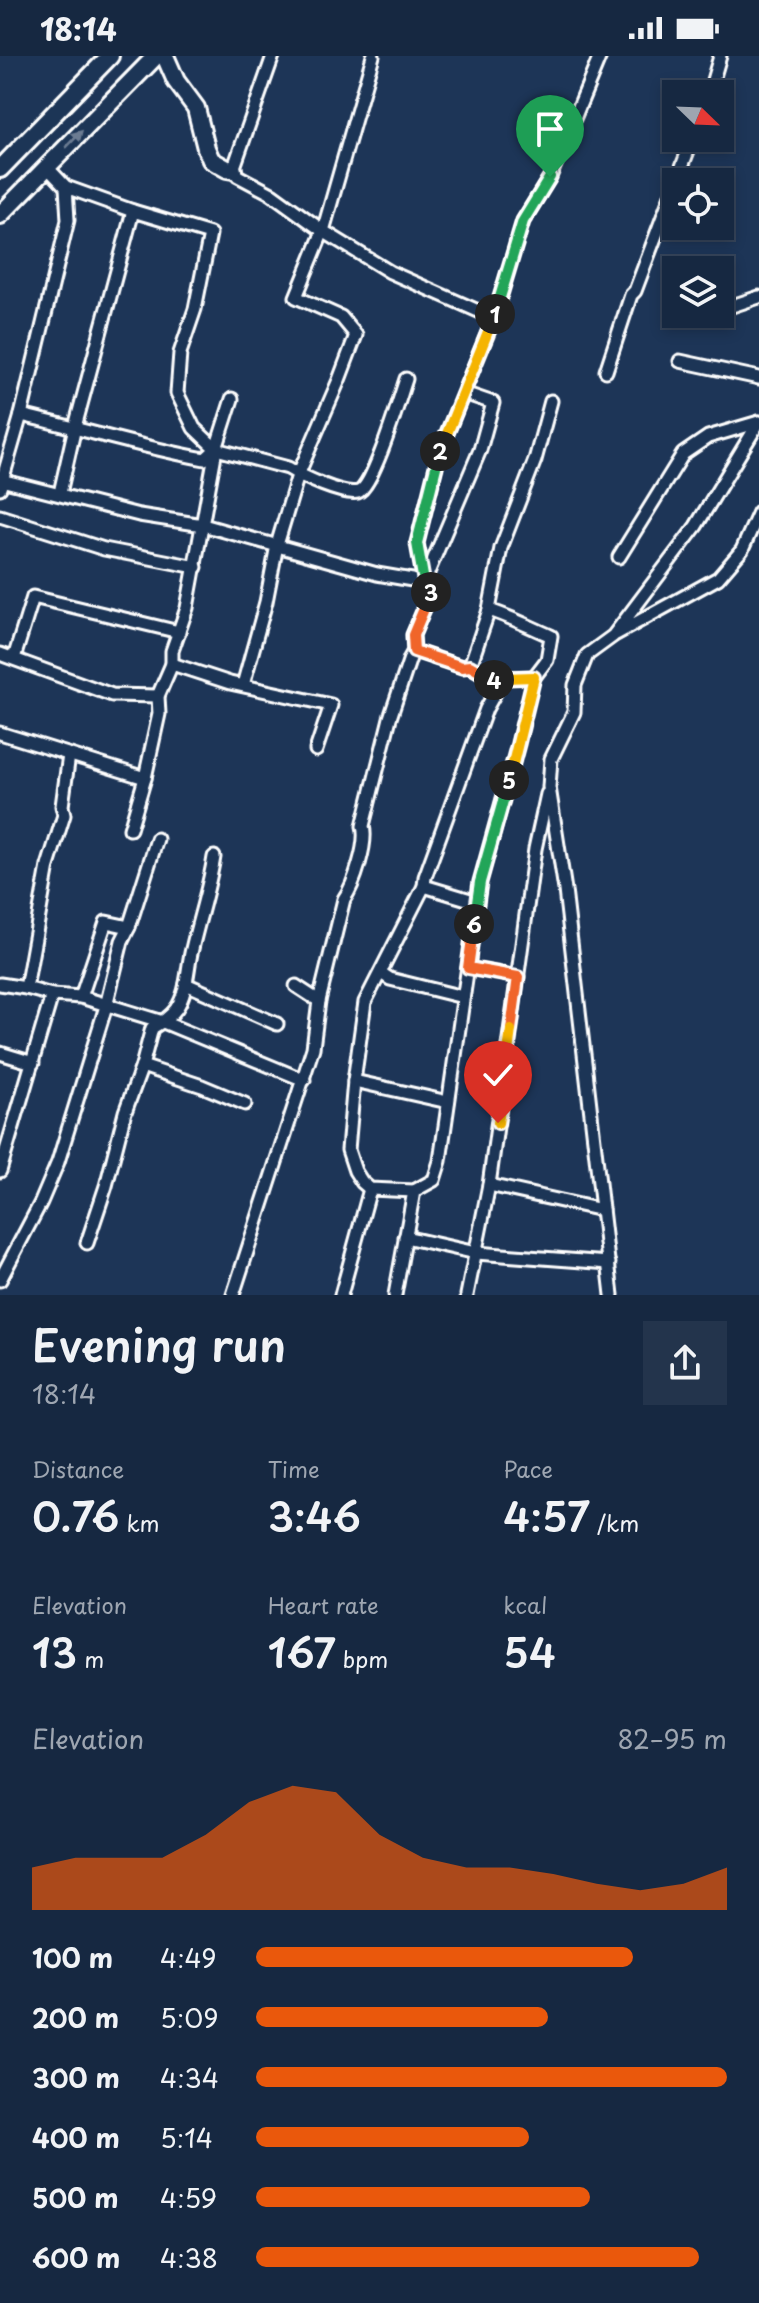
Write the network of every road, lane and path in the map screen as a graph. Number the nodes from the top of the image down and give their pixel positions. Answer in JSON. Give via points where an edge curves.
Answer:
{"nodes":[{"id":1,"x":110,"y":56,"type":"edge"},
{"id":2,"x":156,"y":56,"type":"edge"},
{"id":3,"x":165,"y":56,"type":"edge"},
{"id":4,"x":273,"y":56,"type":"edge"},
{"id":5,"x":373,"y":56,"type":"edge"},
{"id":6,"x":600,"y":56,"type":"edge"},
{"id":7,"x":720,"y":56,"type":"edge"},
{"id":8,"x":713,"y":80,"type":"edge"},
{"id":9,"x":47,"y":167,"type":"junction"},
{"id":10,"x":0,"y":169,"type":"edge"},
{"id":11,"x":233,"y":170,"type":"junction"},
{"id":12,"x":66,"y":187,"type":"junction"},
{"id":13,"x":3,"y":207,"type":"edge"},
{"id":14,"x":133,"y":211,"type":"junction"},
{"id":15,"x":662,"y":219,"type":"edge"},
{"id":16,"x":323,"y":231,"type":"junction"},
{"id":17,"x":759,"y":297,"type":"edge"},
{"id":18,"x":734,"y":305,"type":"edge"},
{"id":19,"x":494,"y":318,"type":"junction"},
{"id":20,"x":680,"y":361,"type":"dead end"},
{"id":21,"x":606,"y":371,"type":"dead end"},
{"id":22,"x":759,"y":378,"type":"edge"},
{"id":23,"x":406,"y":379,"type":"dead end"},
{"id":24,"x":464,"y":393,"type":"junction"},
{"id":25,"x":232,"y":399,"type":"dead end"},
{"id":26,"x":551,"y":401,"type":"dead end"},
{"id":27,"x":21,"y":415,"type":"junction"},
{"id":28,"x":75,"y":427,"type":"junction"},
{"id":29,"x":216,"y":449,"type":"junction"},
{"id":30,"x":298,"y":475,"type":"junction"},
{"id":31,"x":1,"y":484,"type":"edge"},
{"id":32,"x":60,"y":493,"type":"junction"},
{"id":33,"x":759,"y":512,"type":"edge"},
{"id":34,"x":0,"y":516,"type":"edge"},
{"id":35,"x":203,"y":525,"type":"junction"},
{"id":36,"x":277,"y":545,"type":"junction"},
{"id":37,"x":619,"y":557,"type":"dead end"},
{"id":38,"x":196,"y":567,"type":"junction"},
{"id":39,"x":424,"y":582,"type":"junction"},
{"id":40,"x":489,"y":610,"type":"junction"},
{"id":41,"x":179,"y":632,"type":"junction"},
{"id":42,"x":613,"y":636,"type":"junction"},
{"id":43,"x":414,"y":651,"type":"junction"},
{"id":44,"x":0,"y":654,"type":"edge"},
{"id":45,"x":14,"y":658,"type":"junction"},
{"id":46,"x":172,"y":664,"type":"junction"},
{"id":47,"x":470,"y":666,"type":"junction"},
{"id":48,"x":534,"y":677,"type":"junction"},
{"id":49,"x":497,"y":682,"type":"junction"},
{"id":50,"x":243,"y":685,"type":"junction"},
{"id":51,"x":158,"y":696,"type":"junction"},
{"id":52,"x":0,"y":733,"type":"edge"},
{"id":53,"x":316,"y":750,"type":"dead end"},
{"id":54,"x":69,"y":755,"type":"junction"},
{"id":55,"x":145,"y":778,"type":"junction"},
{"id":56,"x":549,"y":787,"type":"junction"},
{"id":57,"x":130,"y":829,"type":"dead end"},
{"id":58,"x":157,"y":839,"type":"dead end"},
{"id":59,"x":214,"y":857,"type":"dead end"},
{"id":60,"x":424,"y":886,"type":"junction"},
{"id":61,"x":477,"y":902,"type":"junction"},
{"id":62,"x":129,"y":927,"type":"junction"},
{"id":63,"x":468,"y":968,"type":"junction"},
{"id":64,"x":381,"y":973,"type":"junction"},
{"id":65,"x":518,"y":977,"type":"junction"},
{"id":66,"x":0,"y":984,"type":"edge"},
{"id":67,"x":186,"y":984,"type":"junction"},
{"id":68,"x":296,"y":986,"type":"dead end"},
{"id":69,"x":26,"y":988,"type":"junction"},
{"id":70,"x":52,"y":995,"type":"junction"},
{"id":71,"x":81,"y":997,"type":"junction"},
{"id":72,"x":463,"y":997,"type":"junction"},
{"id":73,"x":319,"y":1001,"type":"junction"},
{"id":74,"x":106,"y":1006,"type":"junction"},
{"id":75,"x":163,"y":1022,"type":"junction"},
{"id":76,"x":277,"y":1024,"type":"dead end"},
{"id":77,"x":0,"y":1053,"type":"edge"},
{"id":78,"x":33,"y":1063,"type":"junction"},
{"id":79,"x":142,"y":1066,"type":"junction"},
{"id":80,"x":304,"y":1080,"type":"junction"},
{"id":81,"x":354,"y":1081,"type":"junction"},
{"id":82,"x":448,"y":1102,"type":"junction"},
{"id":83,"x":245,"y":1104,"type":"dead end"},
{"id":84,"x":0,"y":1171,"type":"edge"},
{"id":85,"x":489,"y":1185,"type":"junction"},
{"id":86,"x":370,"y":1189,"type":"junction"},
{"id":87,"x":414,"y":1191,"type":"junction"},
{"id":88,"x":602,"y":1210,"type":"junction"},
{"id":89,"x":405,"y":1237,"type":"junction"},
{"id":90,"x":87,"y":1243,"type":"dead end"},
{"id":91,"x":476,"y":1253,"type":"junction"},
{"id":92,"x":609,"y":1263,"type":"junction"},
{"id":93,"x":0,"y":1280,"type":"edge"},
{"id":94,"x":233,"y":1295,"type":"edge"},
{"id":95,"x":341,"y":1295,"type":"edge"},
{"id":96,"x":395,"y":1295,"type":"edge"},
{"id":97,"x":467,"y":1295,"type":"edge"},
{"id":98,"x":612,"y":1295,"type":"edge"}],
"edges":[{"from":1,"to":10,"type":"street"},
{"from":9,"to":2,"type":"street","one_way":true},
{"from":3,"to":11,"type":"street","via":[[196,108],[211,160]]},
{"from":4,"to":11,"type":"street"},
{"from":5,"to":16,"type":"street"},
{"from":6,"to":19,"type":"street","via":[[550,177],[523,221]]},
{"from":7,"to":8,"type":"street"},
{"from":9,"to":12,"type":"street"},
{"from":9,"to":13,"type":"street"},
{"from":11,"to":16,"type":"street"},
{"from":12,"to":14,"type":"street"},
{"from":12,"to":27,"type":"street","via":[[68,220]]},
{"from":14,"to":28,"type":"street"},
{"from":14,"to":29,"type":"street","via":[[210,234],[180,353],[177,393],[194,428]]},
{"from":15,"to":21,"type":"street"},
{"from":16,"to":19,"type":"street","via":[[390,272]]},
{"from":16,"to":30,"type":"street","via":[[296,297],[341,317],[356,335]]},
{"from":17,"to":18,"type":"street"},
{"from":19,"to":24,"type":"street"},
{"from":20,"to":22,"type":"street"},
{"from":23,"to":30,"type":"street","via":[[363,490],[344,491]]},
{"from":24,"to":39,"type":"street","via":[[440,450],[417,543]]},
{"from":24,"to":39,"type":"street","via":[[493,403],[480,450]]},
{"from":25,"to":29,"type":"street"},
{"from":26,"to":40,"type":"street","via":[[501,548]]},
{"from":27,"to":28,"type":"street"},
{"from":27,"to":31,"type":"street"},
{"from":28,"to":29,"type":"street","via":[[205,459]]},
{"from":28,"to":32,"type":"street"},
{"from":29,"to":30,"type":"street"},
{"from":29,"to":35,"type":"street"},
{"from":30,"to":36,"type":"street"},
{"from":31,"to":32,"type":"street"},
{"from":32,"to":35,"type":"street","via":[[139,515]]},
{"from":33,"to":42,"type":"street","via":[[742,550],[718,578]]},
{"from":34,"to":38,"type":"street","via":[[104,549]]},
{"from":35,"to":36,"type":"street"},
{"from":35,"to":38,"type":"street"},
{"from":36,"to":39,"type":"street"},
{"from":36,"to":50,"type":"street"},
{"from":37,"to":42,"type":"street","via":[[683,454],[708,437],[759,422],[696,526]]},
{"from":38,"to":41,"type":"street"},
{"from":39,"to":43,"type":"street","via":[[432,590],[413,635]]},
{"from":40,"to":47,"type":"street"},
{"from":40,"to":48,"type":"street","via":[[551,636],[547,660]]},
{"from":41,"to":45,"type":"street","via":[[33,597]]},
{"from":41,"to":46,"type":"street"},
{"from":42,"to":56,"type":"street","via":[[587,655],[575,685],[574,712],[551,759]]},
{"from":43,"to":47,"type":"street"},
{"from":43,"to":73,"type":"street","via":[[390,718],[363,826],[366,836]]},
{"from":44,"to":45,"type":"street"},
{"from":45,"to":51,"type":"street","via":[[112,695]]},
{"from":46,"to":50,"type":"street"},
{"from":46,"to":51,"type":"street"},
{"from":47,"to":49,"type":"street"},
{"from":48,"to":49,"type":"street"},
{"from":48,"to":61,"type":"street"},
{"from":49,"to":60,"type":"street"},
{"from":50,"to":53,"type":"street","via":[[331,705]]},
{"from":51,"to":55,"type":"street"},
{"from":52,"to":54,"type":"street"},
{"from":54,"to":55,"type":"street"},
{"from":54,"to":69,"type":"street","via":[[64,815],[48,866]]},
{"from":55,"to":57,"type":"street"},
{"from":56,"to":65,"type":"street"},
{"from":56,"to":88,"type":"street"},
{"from":58,"to":62,"type":"street"},
{"from":59,"to":67,"type":"street"},
{"from":60,"to":61,"type":"street"},
{"from":60,"to":64,"type":"street"},
{"from":61,"to":63,"type":"street"},
{"from":62,"to":71,"type":"street","via":[[106,922]]},
{"from":62,"to":74,"type":"street"},
{"from":63,"to":65,"type":"street"},
{"from":63,"to":72,"type":"street"},
{"from":64,"to":72,"type":"street"},
{"from":64,"to":81,"type":"street","via":[[365,1002]]},
{"from":65,"to":85,"type":"street"},
{"from":66,"to":69,"type":"street"},
{"from":67,"to":75,"type":"street","via":[[177,1008]]},
{"from":67,"to":76,"type":"street"},
{"from":68,"to":73,"type":"street"},
{"from":69,"to":70,"type":"street"},
{"from":70,"to":71,"type":"street"},
{"from":70,"to":78,"type":"street"},
{"from":71,"to":74,"type":"street"},
{"from":72,"to":82,"type":"street"},
{"from":73,"to":80,"type":"street"},
{"from":74,"to":75,"type":"street"},
{"from":74,"to":93,"type":"street","via":[[58,1162]]},
{"from":75,"to":79,"type":"street","via":[[152,1028]]},
{"from":75,"to":80,"type":"street"},
{"from":77,"to":78,"type":"street"},
{"from":78,"to":84,"type":"street"},
{"from":79,"to":83,"type":"street"},
{"from":79,"to":90,"type":"street"},
{"from":80,"to":94,"type":"street"},
{"from":81,"to":82,"type":"street"},
{"from":81,"to":86,"type":"street","via":[[348,1150],[355,1171]]},
{"from":82,"to":87,"type":"street","via":[[434,1180]]},
{"from":85,"to":88,"type":"street"},
{"from":85,"to":91,"type":"street"},
{"from":86,"to":87,"type":"street"},
{"from":86,"to":95,"type":"street"},
{"from":87,"to":89,"type":"street"},
{"from":88,"to":92,"type":"street"},
{"from":89,"to":91,"type":"street"},
{"from":89,"to":96,"type":"street"},
{"from":91,"to":92,"type":"street"},
{"from":91,"to":97,"type":"street"},
{"from":92,"to":98,"type":"street"}]}
